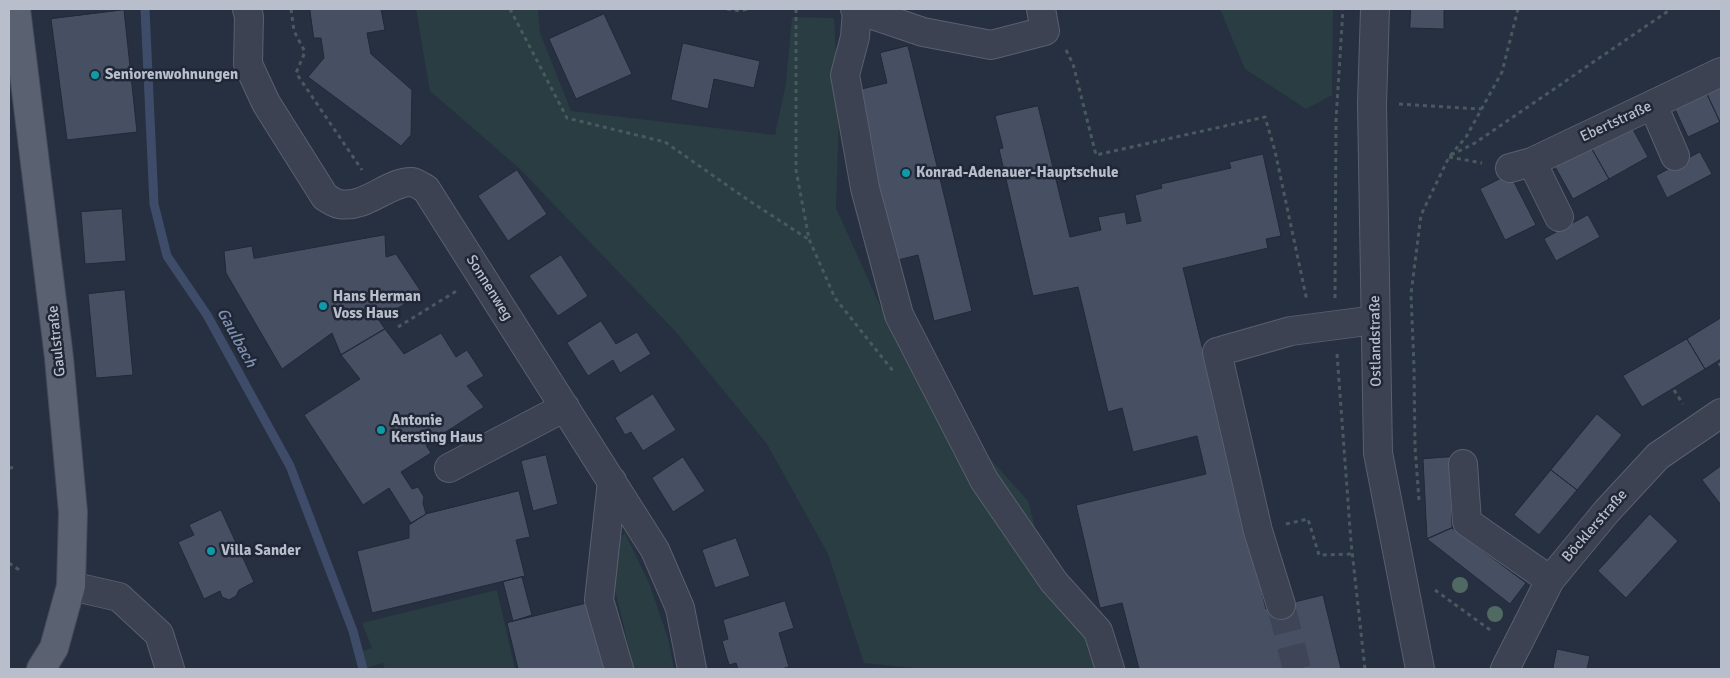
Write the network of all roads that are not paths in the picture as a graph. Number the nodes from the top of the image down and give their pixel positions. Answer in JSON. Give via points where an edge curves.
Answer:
{"nodes":[{"id":1,"x":16,"y":9,"type":"edge"},
{"id":2,"x":247,"y":9,"type":"edge"},
{"id":3,"x":856,"y":9,"type":"edge"},
{"id":4,"x":1375,"y":9,"type":"edge"},
{"id":5,"x":1043,"y":20,"type":"edge"},
{"id":6,"x":1721,"y":72,"type":"edge"},
{"id":7,"x":1653,"y":105,"type":"junction"},
{"id":8,"x":1675,"y":156,"type":"dead end"},
{"id":9,"x":1559,"y":217,"type":"dead end"},
{"id":10,"x":1375,"y":320,"type":"junction"},
{"id":11,"x":565,"y":407,"type":"junction"},
{"id":12,"x":1721,"y":414,"type":"edge"},
{"id":13,"x":1463,"y":464,"type":"dead end"},
{"id":14,"x":450,"y":468,"type":"dead end"},
{"id":15,"x":612,"y":482,"type":"junction"},
{"id":16,"x":1550,"y":580,"type":"junction"},
{"id":17,"x":72,"y":586,"type":"junction"},
{"id":18,"x":1281,"y":605,"type":"tunnel mouth"},
{"id":19,"x":1510,"y":659,"type":"edge"},
{"id":20,"x":41,"y":669,"type":"edge"},
{"id":21,"x":170,"y":669,"type":"edge"},
{"id":22,"x":619,"y":669,"type":"edge"},
{"id":23,"x":692,"y":669,"type":"edge"},
{"id":24,"x":1110,"y":669,"type":"edge"},
{"id":25,"x":1420,"y":669,"type":"edge"}],
"edges":[{"from":1,"to":17,"type":"main road","name":"Gaulstraße","via":[[59,358],[73,512]]},
{"from":2,"to":11,"type":"street","name":"Sonnenweg","via":[[248,64],[266,103],[325,197],[338,204],[356,203],[397,185],[413,182],[426,189]]},
{"from":3,"to":5,"type":"street","via":[[935,35],[991,45]]},
{"from":3,"to":24,"type":"street","via":[[855,37],[845,75],[865,188],[898,315],[984,480],[1054,582],[1098,631]]},
{"from":4,"to":10,"type":"street","name":"Ostlandstraße","via":[[1372,104]]},
{"from":6,"to":7,"type":"street","name":"Ebertstraße"},
{"from":7,"to":8,"type":"street"},
{"from":7,"to":9,"type":"street","name":"Ebertstraße","via":[[1521,165]]},
{"from":10,"to":18,"type":"street","via":[[1291,331],[1217,352],[1258,531]]},
{"from":10,"to":25,"type":"street","name":"Ostlandstraße","via":[[1378,452]]},
{"from":11,"to":14,"type":"street"},
{"from":11,"to":15,"type":"street","name":"Sonnenweg"},
{"from":12,"to":16,"type":"street","name":"Böcklerstraße","via":[[1658,456],[1607,510]]},
{"from":13,"to":16,"type":"street","via":[[1467,522]]},
{"from":15,"to":22,"type":"street","via":[[599,600]]},
{"from":15,"to":23,"type":"street","name":"Sonnenweg","via":[[655,550],[680,608]]},
{"from":16,"to":19,"type":"street","name":"Böcklerstraße"},
{"from":17,"to":20,"type":"main road","name":"Gaulstraße","via":[[54,648]]},
{"from":17,"to":21,"type":"street","via":[[119,597],[159,634]]}]}
